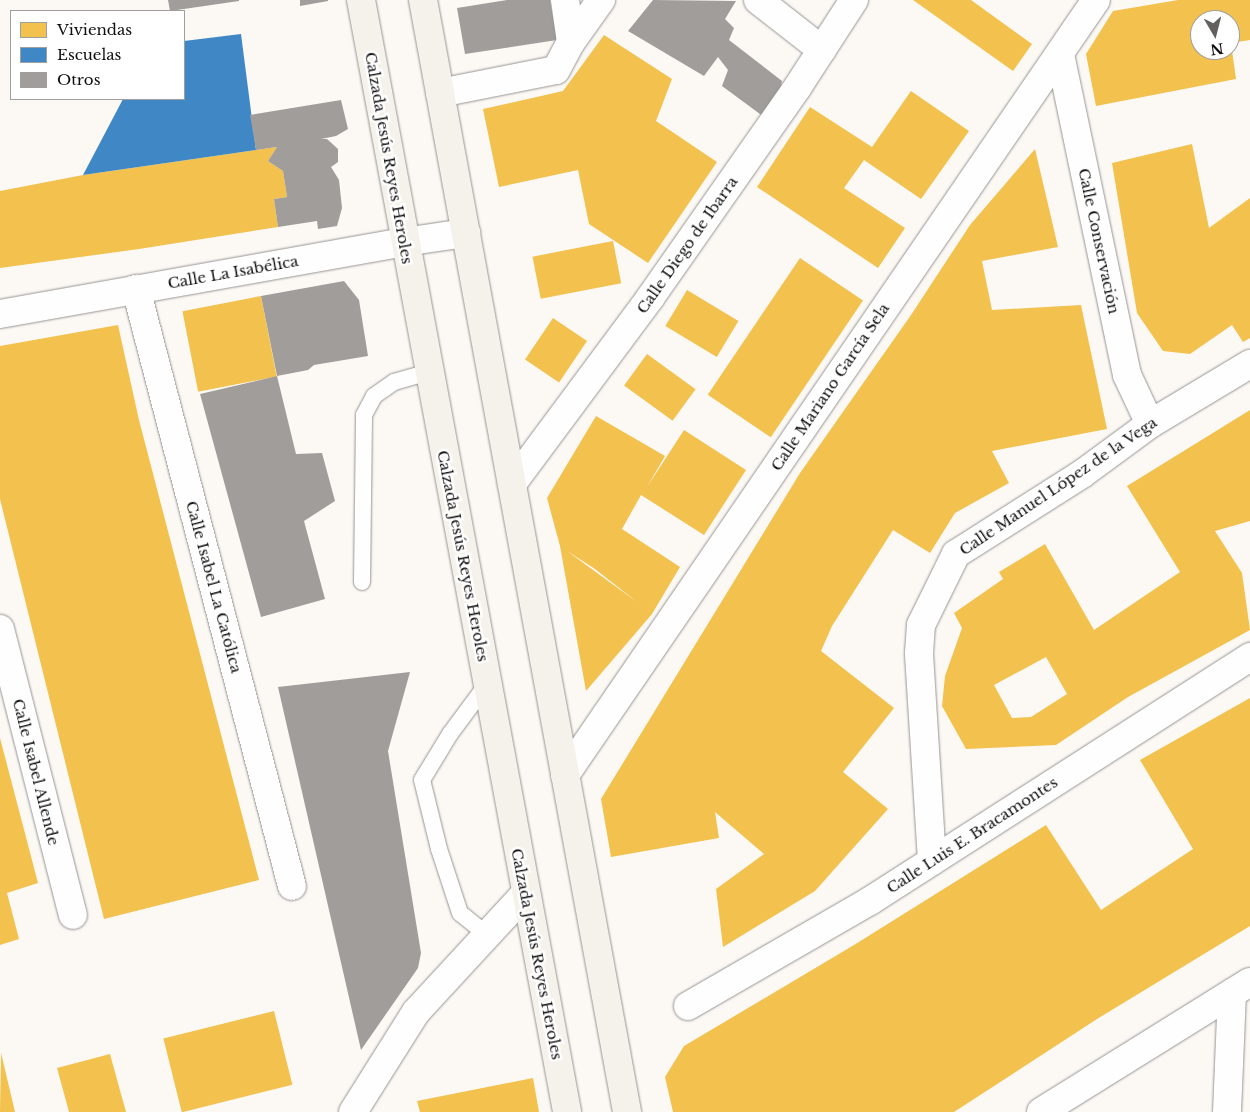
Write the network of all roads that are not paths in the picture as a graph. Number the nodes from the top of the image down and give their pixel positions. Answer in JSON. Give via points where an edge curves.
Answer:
{"nodes":[{"id":1,"x":361,"y":0,"type":"edge"},
{"id":2,"x":423,"y":0,"type":"edge"},
{"id":3,"x":566,"y":0,"type":"edge"},
{"id":4,"x":601,"y":0,"type":"edge"},
{"id":5,"x":758,"y":0,"type":"edge"},
{"id":6,"x":854,"y":0,"type":"edge"},
{"id":7,"x":1096,"y":0,"type":"edge"},
{"id":8,"x":571,"y":42,"type":"junction"},
{"id":9,"x":822,"y":50,"type":"junction"},
{"id":10,"x":1060,"y":54,"type":"junction"},
{"id":11,"x":440,"y":93,"type":"junction"},
{"id":12,"x":466,"y":233,"type":"junction"},
{"id":13,"x":404,"y":242,"type":"junction"},
{"id":14,"x":136,"y":289,"type":"junction"},
{"id":15,"x":0,"y":314,"type":"edge"},
{"id":16,"x":1250,"y":364,"type":"edge"},
{"id":17,"x":429,"y":372,"type":"junction"},
{"id":18,"x":1150,"y":424,"type":"junction"},
{"id":19,"x":512,"y":484,"type":"junction"},
{"id":20,"x":362,"y":582,"type":"dead end"},
{"id":21,"x":0,"y":629,"type":"edge"},
{"id":22,"x":1250,"y":657,"type":"edge"},
{"id":23,"x":487,"y":684,"type":"junction"},
{"id":24,"x":565,"y":775,"type":"junction"},
{"id":25,"x":932,"y":861,"type":"junction"},
{"id":26,"x":292,"y":886,"type":"dead end"},
{"id":27,"x":526,"y":893,"type":"junction"},
{"id":28,"x":73,"y":916,"type":"dead end"},
{"id":29,"x":486,"y":934,"type":"junction"},
{"id":30,"x":1241,"y":988,"type":"edge"},
{"id":31,"x":688,"y":1006,"type":"dead end"},
{"id":32,"x":353,"y":1112,"type":"edge"},
{"id":33,"x":566,"y":1112,"type":"edge"},
{"id":34,"x":628,"y":1112,"type":"edge"},
{"id":35,"x":1041,"y":1112,"type":"edge"},
{"id":36,"x":1227,"y":1112,"type":"edge"}],
"edges":[{"from":1,"to":13,"type":"street","name":"Calzada Jesús Reyes Heroles"},
{"from":2,"to":11,"type":"street"},
{"from":3,"to":8,"type":"street"},
{"from":4,"to":8,"type":"street"},
{"from":5,"to":9,"type":"street"},
{"from":6,"to":9,"type":"street","name":"Calle Diego de Ibarra"},
{"from":7,"to":10,"type":"street","name":"Calle Mariano García Sela"},
{"from":8,"to":11,"type":"street","via":[[556,70]]},
{"from":9,"to":19,"type":"street","name":"Calle Diego de Ibarra","via":[[650,298]]},
{"from":10,"to":18,"type":"street","name":"Calle Conservación","via":[[1127,375]]},
{"from":10,"to":24,"type":"street","name":"Calle Mariano García Sela"},
{"from":11,"to":12,"type":"street"},
{"from":12,"to":13,"type":"street","name":"Calle La Isabélica"},
{"from":12,"to":19,"type":"street"},
{"from":13,"to":14,"type":"street","name":"Calle La Isabélica"},
{"from":13,"to":17,"type":"street","name":"Calzada Jesús Reyes Heroles"},
{"from":14,"to":15,"type":"street","name":"Calle La Isabélica"},
{"from":14,"to":26,"type":"street","name":"Calle Isabel La Católica"},
{"from":16,"to":18,"type":"street","name":"Calle Manuel López de la Vega"},
{"from":17,"to":20,"type":"lane","via":[[394,382],[374,396],[364,415]]},
{"from":17,"to":23,"type":"street","name":"Calzada Jesús Reyes Heroles"},
{"from":18,"to":25,"type":"street","name":"Calle Manuel López de la Vega","via":[[1082,474],[956,554],[921,625],[919,653]]},
{"from":19,"to":24,"type":"street"},
{"from":21,"to":28,"type":"street","name":"Calle Isabel Allende"},
{"from":22,"to":25,"type":"street","name":"Calle Luis E. Bracamontes"},
{"from":23,"to":27,"type":"street","name":"Calzada Jesús Reyes Heroles"},
{"from":23,"to":29,"type":"lane","via":[[450,734],[422,780],[439,849],[460,913]]},
{"from":24,"to":34,"type":"street"},
{"from":25,"to":31,"type":"street","name":"Calle Luis E. Bracamontes","via":[[870,901]]},
{"from":27,"to":29,"type":"street"},
{"from":27,"to":33,"type":"street","name":"Calzada Jesús Reyes Heroles"},
{"from":29,"to":32,"type":"street","via":[[416,1012]]},
{"from":30,"to":35,"type":"street"},
{"from":30,"to":36,"type":"street"}]}
